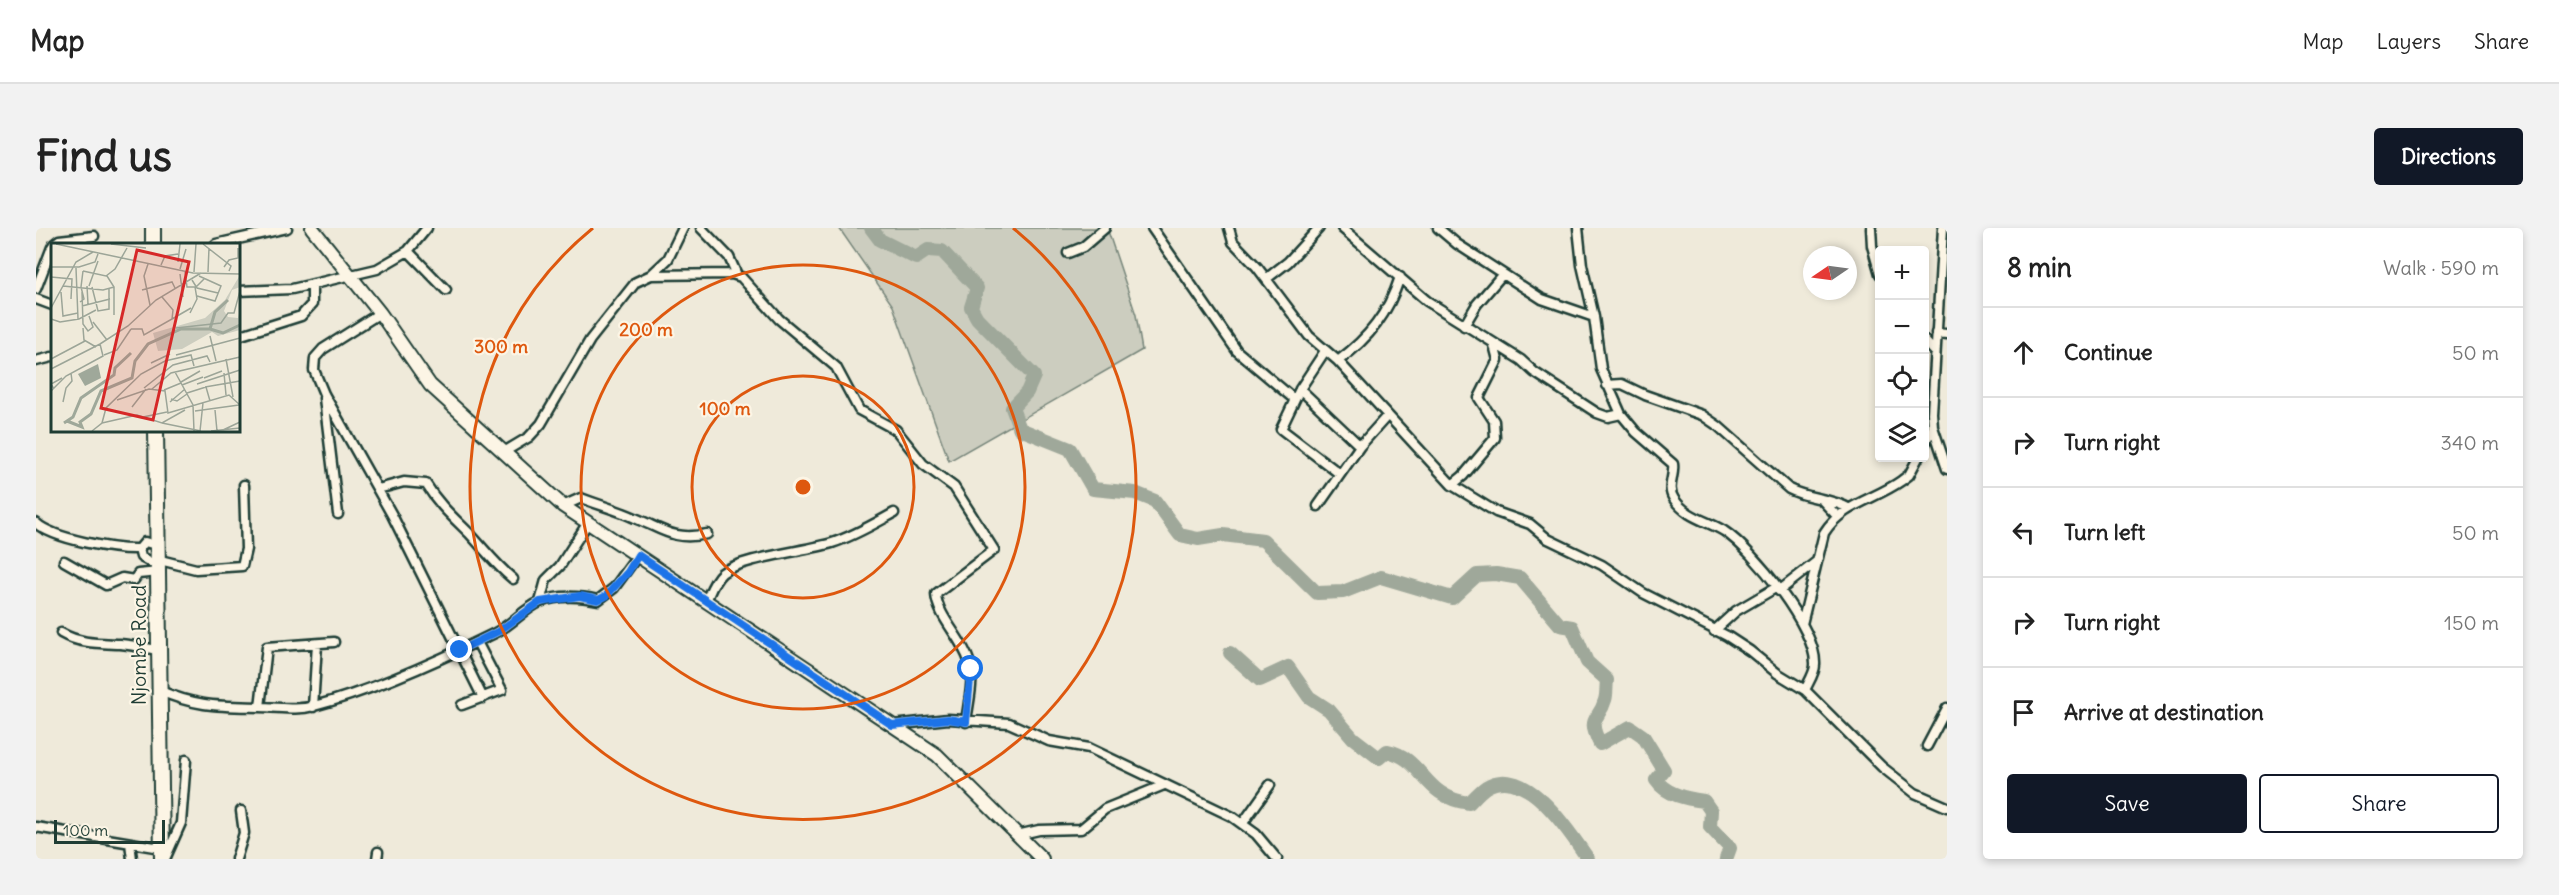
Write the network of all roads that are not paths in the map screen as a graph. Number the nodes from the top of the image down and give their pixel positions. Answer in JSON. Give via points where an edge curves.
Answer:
{"nodes":[{"id":1,"x":287,"y":228,"type":"edge"},
{"id":2,"x":312,"y":228,"type":"edge"},
{"id":3,"x":427,"y":228,"type":"edge"},
{"id":4,"x":683,"y":228,"type":"edge"},
{"id":5,"x":701,"y":228,"type":"edge"},
{"id":6,"x":1105,"y":228,"type":"edge"},
{"id":7,"x":1152,"y":228,"type":"edge"},
{"id":8,"x":1229,"y":228,"type":"edge"},
{"id":9,"x":1319,"y":228,"type":"edge"},
{"id":10,"x":1342,"y":228,"type":"edge"},
{"id":11,"x":1438,"y":228,"type":"edge"},
{"id":12,"x":1578,"y":228,"type":"edge"},
{"id":13,"x":1865,"y":228,"type":"edge"},
{"id":14,"x":1871,"y":232,"type":"edge"},
{"id":15,"x":1944,"y":233,"type":"edge"},
{"id":16,"x":94,"y":236,"type":"dead end"},
{"id":17,"x":56,"y":243,"type":"edge"},
{"id":18,"x":220,"y":243,"type":"edge"},
{"id":19,"x":51,"y":251,"type":"edge"},
{"id":20,"x":408,"y":251,"type":"junction"},
{"id":21,"x":1875,"y":251,"type":"edge"},
{"id":22,"x":1068,"y":253,"type":"dead end"},
{"id":23,"x":1945,"y":257,"type":"edge"},
{"id":24,"x":350,"y":275,"type":"junction"},
{"id":25,"x":651,"y":275,"type":"junction"},
{"id":26,"x":737,"y":275,"type":"junction"},
{"id":27,"x":1502,"y":275,"type":"junction"},
{"id":28,"x":1400,"y":277,"type":"junction"},
{"id":29,"x":1266,"y":279,"type":"junction"},
{"id":30,"x":312,"y":285,"type":"junction"},
{"id":31,"x":36,"y":289,"type":"edge"},
{"id":32,"x":446,"y":290,"type":"dead end"},
{"id":33,"x":1943,"y":290,"type":"edge"},
{"id":34,"x":240,"y":291,"type":"edge"},
{"id":35,"x":36,"y":299,"type":"edge"},
{"id":36,"x":51,"y":305,"type":"edge"},
{"id":37,"x":380,"y":313,"type":"junction"},
{"id":38,"x":1594,"y":317,"type":"junction"},
{"id":39,"x":1464,"y":326,"type":"junction"},
{"id":40,"x":1936,"y":333,"type":"junction"},
{"id":41,"x":1947,"y":334,"type":"edge"},
{"id":42,"x":240,"y":335,"type":"edge"},
{"id":43,"x":1494,"y":345,"type":"junction"},
{"id":44,"x":1929,"y":346,"type":"edge"},
{"id":45,"x":1325,"y":351,"type":"junction"},
{"id":46,"x":1934,"y":351,"type":"junction"},
{"id":47,"x":51,"y":357,"type":"edge"},
{"id":48,"x":1338,"y":361,"type":"junction"},
{"id":49,"x":36,"y":362,"type":"edge"},
{"id":50,"x":1607,"y":385,"type":"junction"},
{"id":51,"x":1300,"y":389,"type":"junction"},
{"id":52,"x":324,"y":394,"type":"junction"},
{"id":53,"x":1294,"y":399,"type":"junction"},
{"id":54,"x":1621,"y":414,"type":"junction"},
{"id":55,"x":1387,"y":416,"type":"junction"},
{"id":56,"x":1933,"y":427,"type":"junction"},
{"id":57,"x":156,"y":432,"type":"edge"},
{"id":58,"x":1929,"y":435,"type":"edge"},
{"id":59,"x":1360,"y":446,"type":"junction"},
{"id":60,"x":504,"y":453,"type":"junction"},
{"id":61,"x":1916,"y":462,"type":"edge"},
{"id":62,"x":1946,"y":464,"type":"edge"},
{"id":63,"x":1340,"y":474,"type":"junction"},
{"id":64,"x":244,"y":485,"type":"dead end"},
{"id":65,"x":1452,"y":485,"type":"junction"},
{"id":66,"x":378,"y":489,"type":"junction"},
{"id":67,"x":1821,"y":499,"type":"junction"},
{"id":68,"x":563,"y":506,"type":"junction"},
{"id":69,"x":1318,"y":506,"type":"dead end"},
{"id":70,"x":1848,"y":508,"type":"junction"},
{"id":71,"x":894,"y":513,"type":"dead end"},
{"id":72,"x":338,"y":514,"type":"dead end"},
{"id":73,"x":1837,"y":516,"type":"junction"},
{"id":74,"x":36,"y":523,"type":"edge"},
{"id":75,"x":587,"y":524,"type":"junction"},
{"id":76,"x":707,"y":534,"type":"dead end"},
{"id":77,"x":139,"y":549,"type":"junction"},
{"id":78,"x":638,"y":555,"type":"junction"},
{"id":79,"x":159,"y":560,"type":"junction"},
{"id":80,"x":64,"y":561,"type":"dead end"},
{"id":81,"x":1816,"y":562,"type":"junction"},
{"id":82,"x":513,"y":579,"type":"dead end"},
{"id":83,"x":1778,"y":589,"type":"junction"},
{"id":84,"x":706,"y":601,"type":"junction"},
{"id":85,"x":540,"y":602,"type":"junction"},
{"id":86,"x":1803,"y":624,"type":"junction"},
{"id":87,"x":1714,"y":631,"type":"junction"},
{"id":88,"x":61,"y":633,"type":"dead end"},
{"id":89,"x":334,"y":642,"type":"dead end"},
{"id":90,"x":477,"y":642,"type":"junction"},
{"id":91,"x":317,"y":644,"type":"junction"},
{"id":92,"x":158,"y":650,"type":"junction"},
{"id":93,"x":460,"y":650,"type":"junction"},
{"id":94,"x":158,"y":690,"type":"junction"},
{"id":95,"x":1805,"y":690,"type":"junction"},
{"id":96,"x":483,"y":698,"type":"junction"},
{"id":97,"x":462,"y":705,"type":"dead end"},
{"id":98,"x":260,"y":707,"type":"junction"},
{"id":99,"x":313,"y":707,"type":"junction"},
{"id":100,"x":1947,"y":708,"type":"edge"},
{"id":101,"x":966,"y":722,"type":"junction"},
{"id":102,"x":892,"y":725,"type":"junction"},
{"id":103,"x":1927,"y":746,"type":"dead end"},
{"id":104,"x":186,"y":760,"type":"dead end"},
{"id":105,"x":1270,"y":784,"type":"dead end"},
{"id":106,"x":1164,"y":785,"type":"junction"},
{"id":107,"x":1947,"y":807,"type":"edge"},
{"id":108,"x":241,"y":811,"type":"dead end"},
{"id":109,"x":1242,"y":823,"type":"junction"},
{"id":110,"x":36,"y":826,"type":"edge"},
{"id":111,"x":1017,"y":835,"type":"junction"},
{"id":112,"x":130,"y":843,"type":"junction"},
{"id":113,"x":162,"y":856,"type":"edge"},
{"id":114,"x":132,"y":859,"type":"edge"},
{"id":115,"x":236,"y":859,"type":"edge"},
{"id":116,"x":1042,"y":859,"type":"edge"},
{"id":117,"x":1277,"y":859,"type":"edge"}],
"edges":[{"from":1,"to":18,"type":"street"},
{"from":2,"to":24,"type":"main road"},
{"from":3,"to":20,"type":"street"},
{"from":4,"to":25,"type":"street","via":[[668,259]]},
{"from":5,"to":26,"type":"street","via":[[729,257]]},
{"from":6,"to":22,"type":"street","via":[[1083,247]]},
{"from":7,"to":53,"type":"street","via":[[1237,351]]},
{"from":8,"to":29,"type":"street","via":[[1233,242]]},
{"from":9,"to":29,"type":"street","via":[[1288,262]]},
{"from":10,"to":28,"type":"street"},
{"from":11,"to":27,"type":"street"},
{"from":12,"to":38,"type":"street"},
{"from":13,"to":14,"type":"street"},
{"from":14,"to":21,"type":"street"},
{"from":15,"to":23,"type":"street"},
{"from":16,"to":17,"type":"street"},
{"from":19,"to":31,"type":"street"},
{"from":20,"to":24,"type":"street","via":[[377,269]]},
{"from":20,"to":32,"type":"street"},
{"from":23,"to":33,"type":"street"},
{"from":24,"to":30,"type":"street"},
{"from":24,"to":37,"type":"main road"},
{"from":25,"to":26,"type":"street"},
{"from":25,"to":60,"type":"street","via":[[636,282],[604,320],[542,424]]},
{"from":26,"to":101,"type":"street","via":[[778,319],[836,367],[860,410],[896,430],[923,465],[954,487],[994,550],[936,594],[939,609],[955,631],[971,669]]},
{"from":27,"to":38,"type":"street","via":[[1542,299]]},
{"from":27,"to":39,"type":"street"},
{"from":28,"to":39,"type":"street"},
{"from":28,"to":48,"type":"street","via":[[1389,307],[1376,327]]},
{"from":29,"to":45,"type":"street"},
{"from":30,"to":34,"type":"street"},
{"from":30,"to":42,"type":"street","via":[[312,304],[301,316]]},
{"from":33,"to":40,"type":"street"},
{"from":35,"to":36,"type":"street"},
{"from":37,"to":52,"type":"street","via":[[319,354],[314,370]]},
{"from":37,"to":60,"type":"main road","via":[[430,385]]},
{"from":38,"to":50,"type":"street","via":[[1597,351]]},
{"from":39,"to":43,"type":"street"},
{"from":40,"to":41,"type":"street"},
{"from":40,"to":46,"type":"street"},
{"from":43,"to":54,"type":"street","via":[[1597,413],[1608,417]]},
{"from":43,"to":65,"type":"street","via":[[1498,360],[1479,398],[1494,421],[1495,438]]},
{"from":44,"to":46,"type":"street"},
{"from":45,"to":48,"type":"street"},
{"from":45,"to":51,"type":"street"},
{"from":46,"to":56,"type":"street"},
{"from":47,"to":49,"type":"street"},
{"from":48,"to":55,"type":"street"},
{"from":50,"to":54,"type":"street"},
{"from":50,"to":67,"type":"street","via":[[1622,384],[1702,415],[1790,489]]},
{"from":51,"to":53,"type":"street"},
{"from":51,"to":59,"type":"street"},
{"from":52,"to":66,"type":"street"},
{"from":52,"to":72,"type":"street"},
{"from":53,"to":63,"type":"street","via":[[1282,432]]},
{"from":54,"to":83,"type":"street","via":[[1674,464],[1670,491],[1684,511],[1723,530],[1764,569]]},
{"from":55,"to":59,"type":"street"},
{"from":55,"to":65,"type":"street"},
{"from":56,"to":58,"type":"street"},
{"from":56,"to":62,"type":"street"},
{"from":57,"to":79,"type":"highway","name":"Njombe Road"},
{"from":59,"to":63,"type":"street"},
{"from":60,"to":68,"type":"main road"},
{"from":61,"to":70,"type":"street","via":[[1901,481]]},
{"from":63,"to":69,"type":"street"},
{"from":64,"to":79,"type":"street","via":[[246,549],[242,566],[196,569]]},
{"from":65,"to":87,"type":"street","via":[[1496,512],[1530,524],[1548,539],[1602,565],[1643,593]]},
{"from":66,"to":82,"type":"street","via":[[404,482],[426,484],[437,503]]},
{"from":66,"to":93,"type":"street"},
{"from":67,"to":70,"type":"street"},
{"from":67,"to":73,"type":"street"},
{"from":68,"to":75,"type":"main road"},
{"from":68,"to":76,"type":"street","via":[[581,498],[662,532],[690,537]]},
{"from":70,"to":73,"type":"street"},
{"from":71,"to":84,"type":"street","via":[[847,538],[730,568],[716,580]]},
{"from":73,"to":81,"type":"street","via":[[1824,533]]},
{"from":74,"to":77,"type":"street","via":[[66,537]]},
{"from":75,"to":78,"type":"main road"},
{"from":75,"to":85,"type":"street","via":[[560,566],[546,580]]},
{"from":77,"to":79,"type":"street","via":[[148,563]]},
{"from":77,"to":79,"type":"street","via":[[145,542]]},
{"from":78,"to":84,"type":"main road"},
{"from":78,"to":85,"type":"street","via":[[614,588],[598,600],[580,596]]},
{"from":79,"to":80,"type":"street","via":[[134,580],[122,578],[106,585]]},
{"from":79,"to":92,"type":"highway","name":"Njombe Road"},
{"from":81,"to":83,"type":"street"},
{"from":81,"to":86,"type":"street"},
{"from":83,"to":86,"type":"street"},
{"from":83,"to":87,"type":"street","via":[[1736,611]]},
{"from":84,"to":102,"type":"main road"},
{"from":85,"to":90,"type":"street"},
{"from":86,"to":95,"type":"street","via":[[1815,666]]},
{"from":87,"to":95,"type":"street"},
{"from":88,"to":92,"type":"street","via":[[96,644]]},
{"from":89,"to":91,"type":"street"},
{"from":90,"to":93,"type":"street"},
{"from":90,"to":96,"type":"street","via":[[502,690]]},
{"from":91,"to":98,"type":"street","via":[[267,647]]},
{"from":91,"to":99,"type":"street"},
{"from":92,"to":94,"type":"highway","name":"Njombe Road"},
{"from":93,"to":96,"type":"street"},
{"from":93,"to":99,"type":"street"},
{"from":94,"to":98,"type":"street","via":[[195,704]]},
{"from":94,"to":113,"type":"highway","name":"Njombe Road"},
{"from":95,"to":107,"type":"street","via":[[1882,768],[1916,793]]},
{"from":96,"to":97,"type":"street"},
{"from":98,"to":99,"type":"street"},
{"from":100,"to":103,"type":"street"},
{"from":101,"to":102,"type":"street","via":[[948,719]]},
{"from":101,"to":106,"type":"street","via":[[1009,723],[1049,741],[1089,748]]},
{"from":102,"to":111,"type":"main road","via":[[937,756]]},
{"from":104,"to":113,"type":"street","via":[[181,823]]},
{"from":105,"to":109,"type":"street"},
{"from":106,"to":109,"type":"street"},
{"from":106,"to":111,"type":"street","via":[[1105,810],[1081,830],[1039,830]]},
{"from":108,"to":115,"type":"street","via":[[244,833]]},
{"from":109,"to":117,"type":"street"},
{"from":110,"to":112,"type":"street"},
{"from":111,"to":116,"type":"main road"},
{"from":112,"to":113,"type":"street"},
{"from":112,"to":114,"type":"street"}]}
